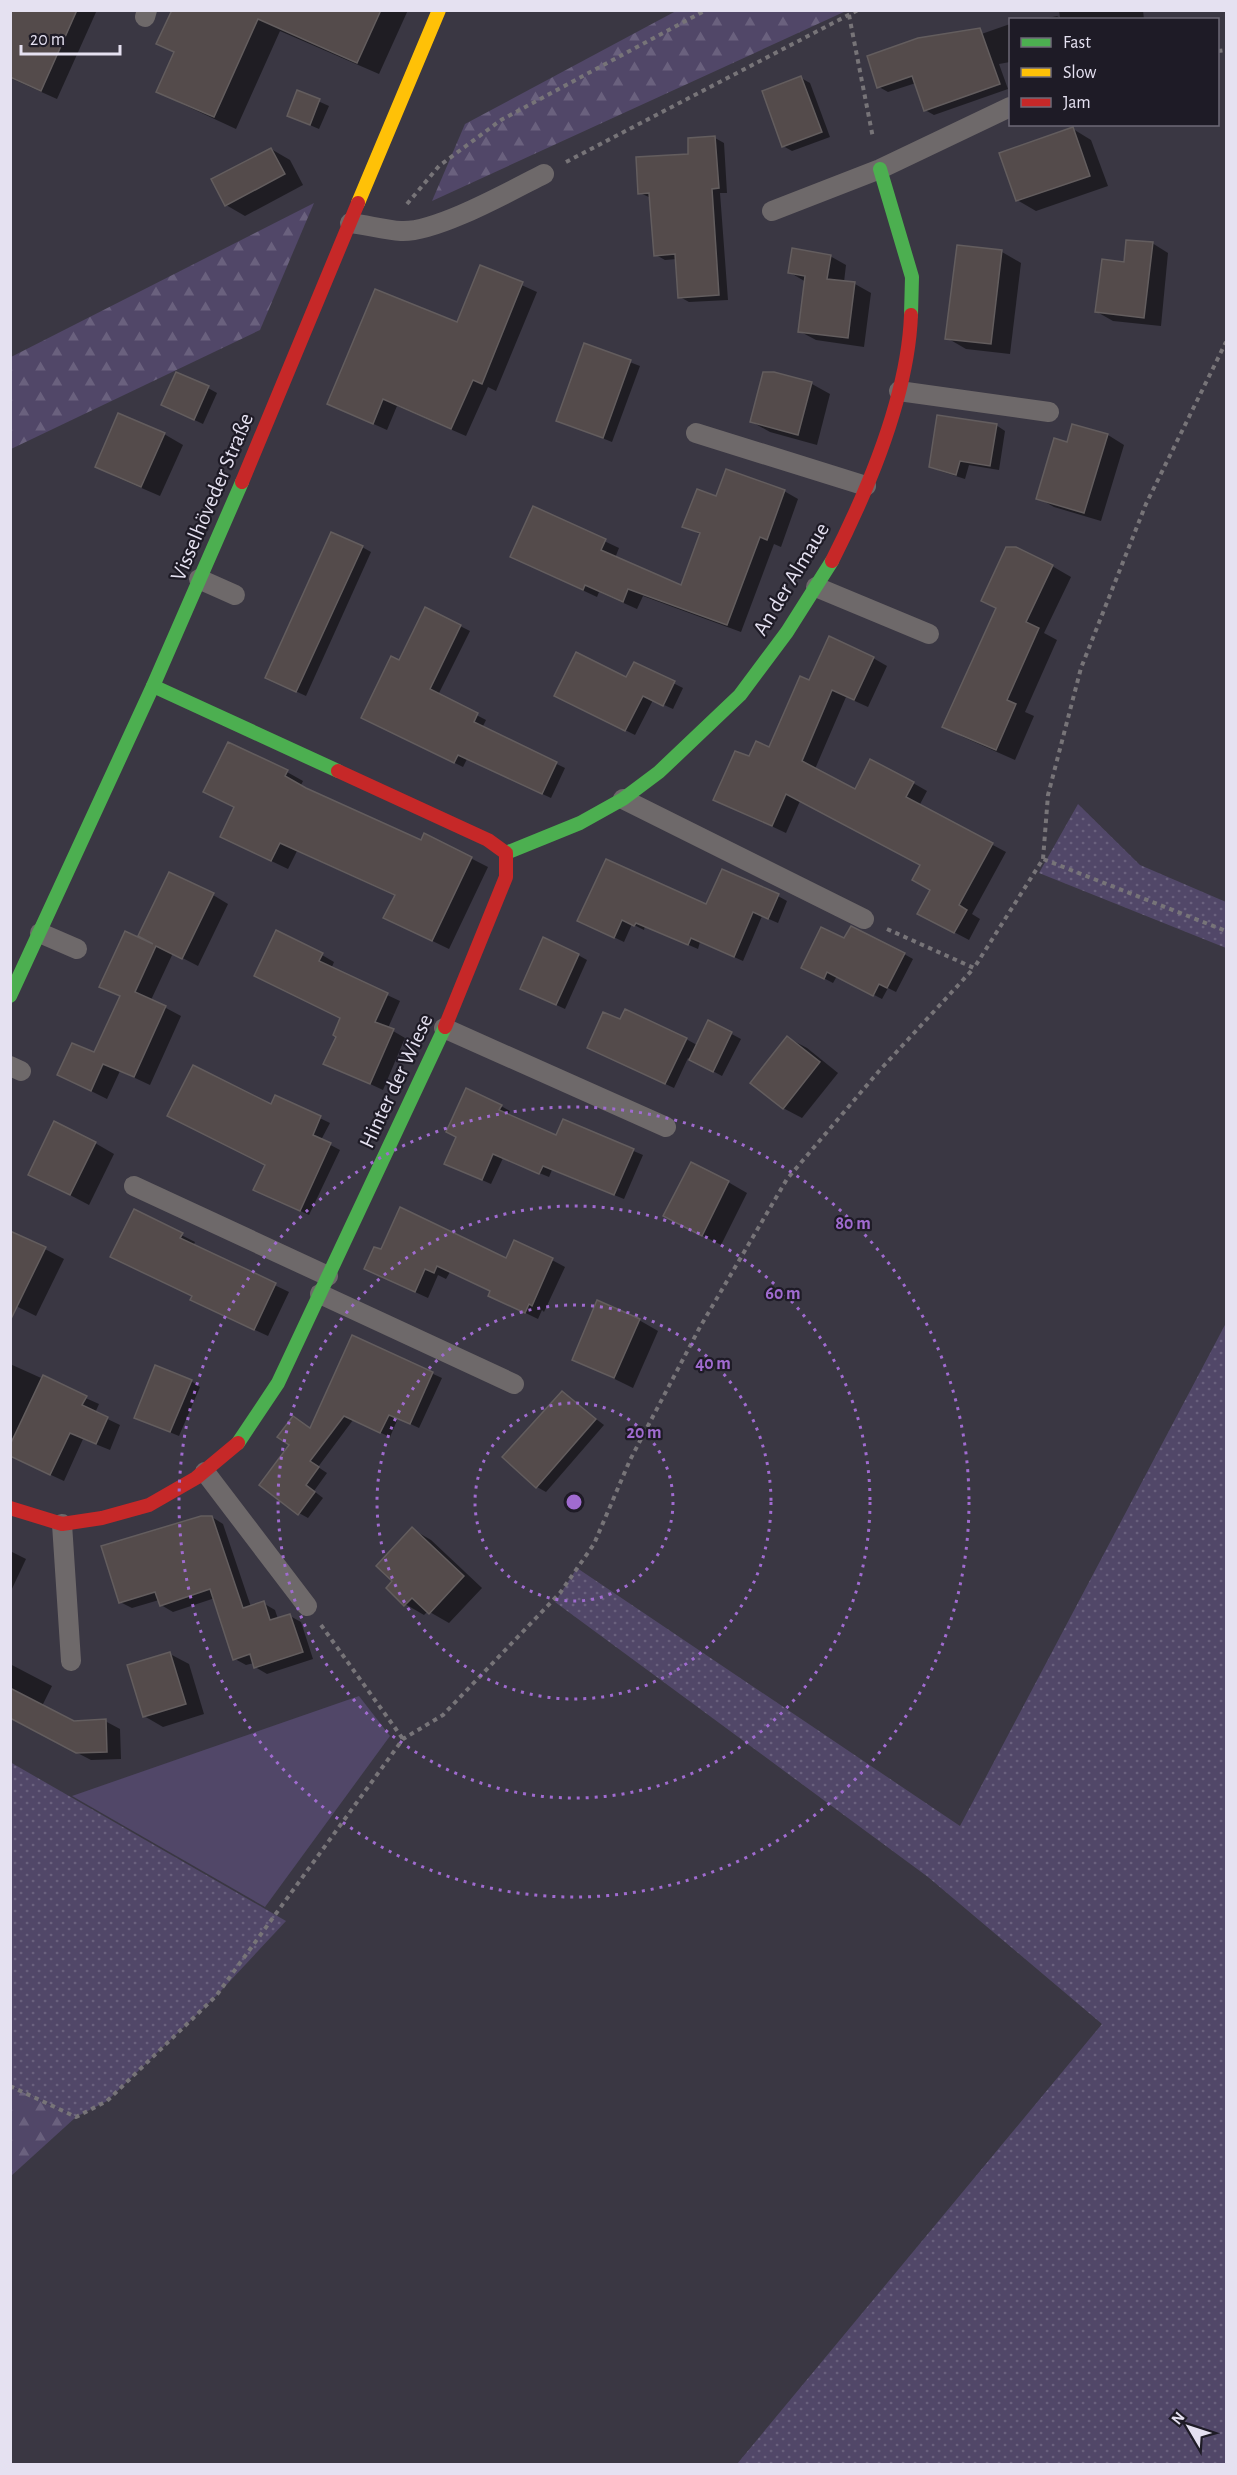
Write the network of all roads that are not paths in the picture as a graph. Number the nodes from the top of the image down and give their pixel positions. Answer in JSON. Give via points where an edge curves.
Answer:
{"nodes":[{"id":1,"x":439,"y":10,"type":"edge"},
{"id":2,"x":1009,"y":107,"type":"edge"},
{"id":3,"x":880,"y":169,"type":"junction"},
{"id":4,"x":544,"y":174,"type":"road end"},
{"id":5,"x":772,"y":211,"type":"dead end"},
{"id":6,"x":350,"y":223,"type":"junction"},
{"id":7,"x":899,"y":391,"type":"junction"},
{"id":8,"x":1049,"y":411,"type":"dead end"},
{"id":9,"x":696,"y":433,"type":"dead end"},
{"id":10,"x":866,"y":486,"type":"junction"},
{"id":11,"x":199,"y":579,"type":"junction"},
{"id":12,"x":816,"y":587,"type":"junction"},
{"id":13,"x":236,"y":595,"type":"dead end"},
{"id":14,"x":929,"y":634,"type":"dead end"},
{"id":15,"x":153,"y":687,"type":"junction"},
{"id":16,"x":623,"y":799,"type":"junction"},
{"id":17,"x":506,"y":854,"type":"junction"},
{"id":18,"x":864,"y":919,"type":"road end"},
{"id":19,"x":40,"y":933,"type":"junction"},
{"id":20,"x":77,"y":949,"type":"dead end"},
{"id":21,"x":10,"y":996,"type":"edge"},
{"id":22,"x":444,"y":1028,"type":"junction"},
{"id":23,"x":666,"y":1127,"type":"dead end"},
{"id":24,"x":134,"y":1186,"type":"dead end"},
{"id":25,"x":328,"y":1276,"type":"junction"},
{"id":26,"x":320,"y":1294,"type":"junction"},
{"id":27,"x":514,"y":1384,"type":"dead end"},
{"id":28,"x":205,"y":1472,"type":"junction"},
{"id":29,"x":10,"y":1508,"type":"edge"},
{"id":30,"x":62,"y":1524,"type":"junction"},
{"id":31,"x":307,"y":1606,"type":"road end"},
{"id":32,"x":71,"y":1661,"type":"dead end"}],
"edges":[{"from":1,"to":6,"type":"street","name":"Visselhöveder Straße"},
{"from":2,"to":3,"type":"lane"},
{"from":3,"to":5,"type":"lane"},
{"from":3,"to":7,"type":"street","name":"An der Almaue","via":[[912,277],[910,343]]},
{"from":4,"to":6,"type":"lane","via":[[425,228],[403,231]]},
{"from":6,"to":11,"type":"street","name":"Visselhöveder Straße"},
{"from":7,"to":8,"type":"lane"},
{"from":7,"to":10,"type":"street","name":"An der Almaue"},
{"from":9,"to":10,"type":"lane"},
{"from":10,"to":12,"type":"street","name":"An der Almaue"},
{"from":11,"to":13,"type":"lane"},
{"from":11,"to":15,"type":"street","name":"Visselhöveder Straße"},
{"from":12,"to":14,"type":"lane"},
{"from":12,"to":16,"type":"street","name":"An der Almaue","via":[[740,695],[659,772]]},
{"from":15,"to":17,"type":"street","via":[[488,840]]},
{"from":15,"to":19,"type":"street","name":"Visselhöveder Straße"},
{"from":16,"to":17,"type":"street","name":"An der Almaue","via":[[580,823]]},
{"from":16,"to":18,"type":"lane"},
{"from":17,"to":22,"type":"street","name":"Hinter der Wiese","via":[[506,877]]},
{"from":19,"to":20,"type":"lane"},
{"from":19,"to":21,"type":"street","name":"Visselhöveder Straße"},
{"from":22,"to":23,"type":"lane"},
{"from":22,"to":25,"type":"street","name":"Hinter der Wiese"},
{"from":24,"to":25,"type":"lane"},
{"from":25,"to":26,"type":"street","name":"Hinter der Wiese"},
{"from":26,"to":27,"type":"lane"},
{"from":26,"to":28,"type":"street","name":"Hinter der Wiese","via":[[278,1383],[240,1442]]},
{"from":28,"to":30,"type":"street","name":"Hinter der Wiese","via":[[149,1505]]},
{"from":28,"to":31,"type":"lane"},
{"from":29,"to":30,"type":"street","name":"Hinter der Wiese"},
{"from":30,"to":32,"type":"lane"}]}
